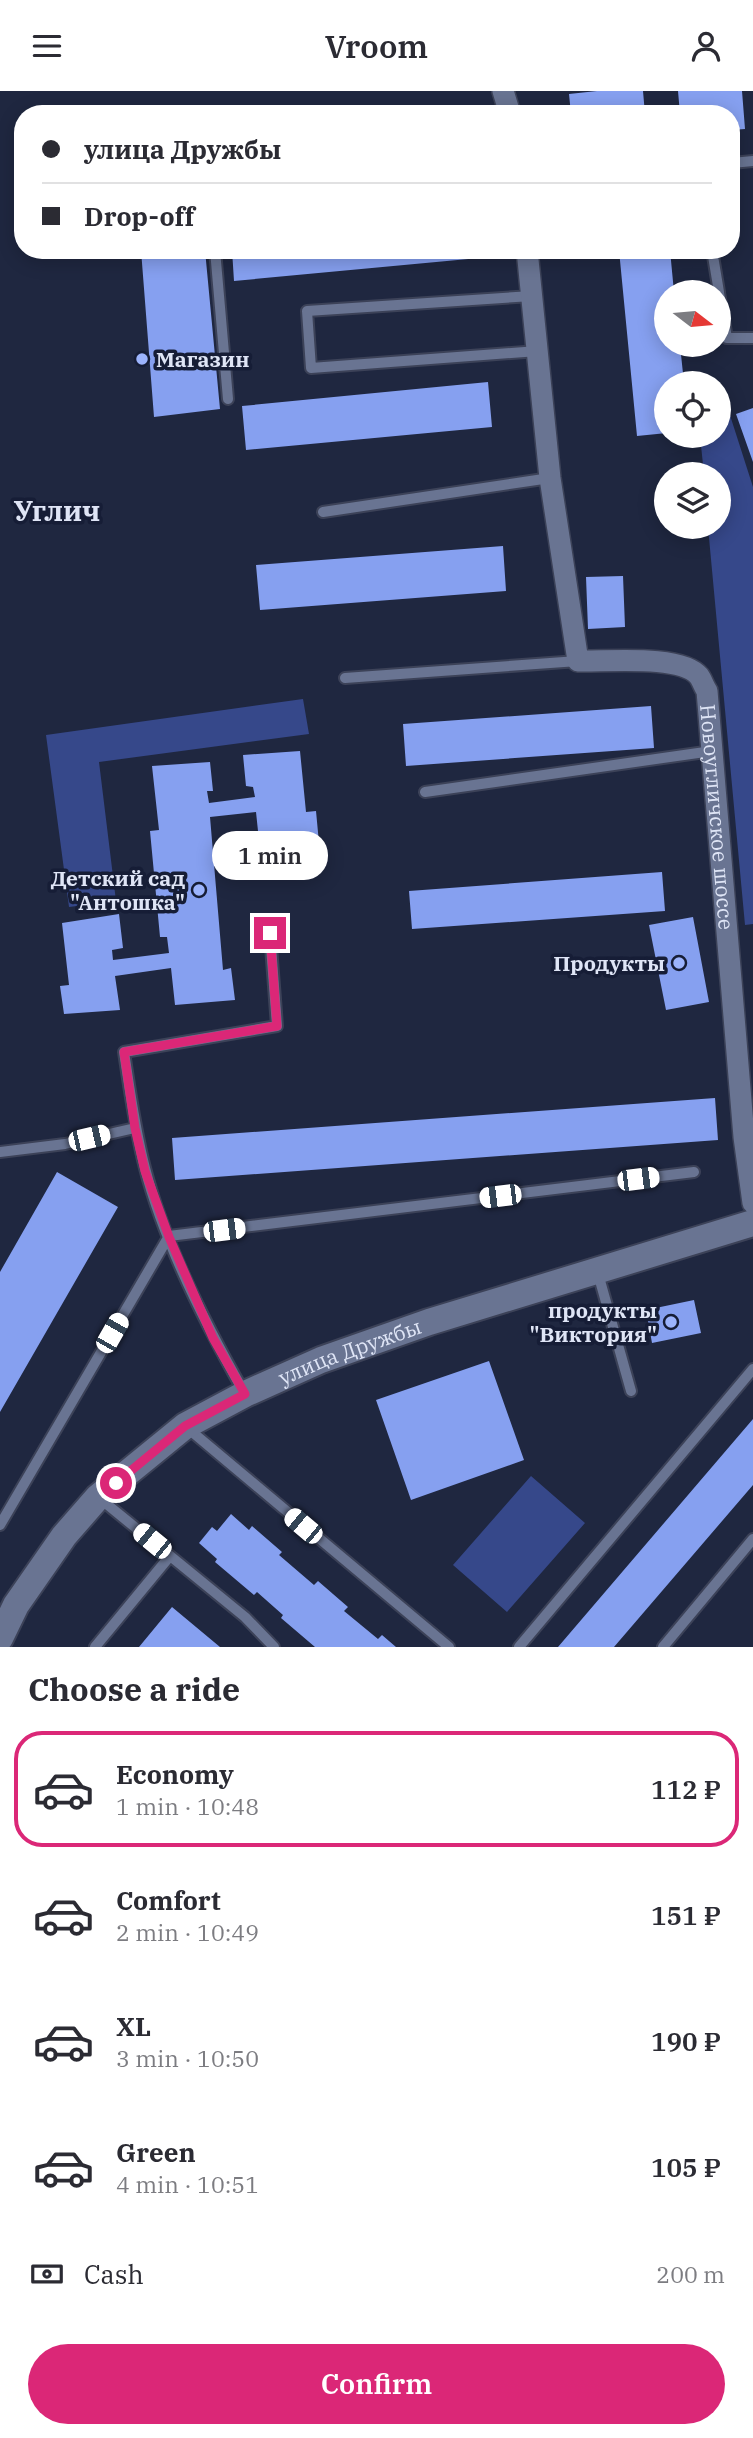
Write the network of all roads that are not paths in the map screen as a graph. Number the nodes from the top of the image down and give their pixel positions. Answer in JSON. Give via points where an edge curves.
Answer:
{"nodes":[{"id":1,"x":216,"y":259,"type":"edge"},
{"id":2,"x":528,"y":259,"type":"edge"},
{"id":3,"x":714,"y":259,"type":"edge"},
{"id":4,"x":717,"y":280,"type":"edge"},
{"id":5,"x":532,"y":296,"type":"junction"},
{"id":6,"x":732,"y":338,"type":"edge"},
{"id":7,"x":753,"y":338,"type":"edge"},
{"id":8,"x":538,"y":351,"type":"junction"},
{"id":9,"x":228,"y":399,"type":"dead end"},
{"id":10,"x":550,"y":478,"type":"junction"},
{"id":11,"x":323,"y":512,"type":"dead end"},
{"id":12,"x":578,"y":661,"type":"junction"},
{"id":13,"x":345,"y":678,"type":"dead end"},
{"id":14,"x":712,"y":751,"type":"junction"},
{"id":15,"x":425,"y":792,"type":"dead end"},
{"id":16,"x":270,"y":933,"type":"dead end"},
{"id":17,"x":135,"y":1128,"type":"junction"},
{"id":18,"x":749,"y":1136,"type":"edge"},
{"id":19,"x":0,"y":1153,"type":"edge"},
{"id":20,"x":694,"y":1172,"type":"dead end"},
{"id":21,"x":753,"y":1203,"type":"edge"},
{"id":22,"x":753,"y":1223,"type":"edge"},
{"id":23,"x":169,"y":1237,"type":"junction"},
{"id":24,"x":597,"y":1270,"type":"junction"},
{"id":25,"x":753,"y":1369,"type":"edge"},
{"id":26,"x":631,"y":1391,"type":"dead end"},
{"id":27,"x":245,"y":1394,"type":"junction"},
{"id":28,"x":185,"y":1426,"type":"junction"},
{"id":29,"x":98,"y":1497,"type":"junction"},
{"id":30,"x":0,"y":1525,"type":"edge"},
{"id":31,"x":753,"y":1539,"type":"edge"},
{"id":32,"x":170,"y":1556,"type":"junction"},
{"id":33,"x":0,"y":1638,"type":"edge"},
{"id":34,"x":95,"y":1647,"type":"edge"},
{"id":35,"x":274,"y":1647,"type":"edge"},
{"id":36,"x":449,"y":1647,"type":"edge"},
{"id":37,"x":519,"y":1647,"type":"edge"},
{"id":38,"x":663,"y":1647,"type":"edge"}],
"edges":[{"from":1,"to":9,"type":"lane"},
{"from":2,"to":5,"type":"street"},
{"from":3,"to":4,"type":"lane"},
{"from":5,"to":8,"type":"street"},
{"from":5,"to":8,"type":"lane","via":[[307,311],[311,368]]},
{"from":6,"to":7,"type":"lane"},
{"from":8,"to":10,"type":"street"},
{"from":10,"to":11,"type":"lane"},
{"from":10,"to":12,"type":"street"},
{"from":12,"to":13,"type":"lane"},
{"from":12,"to":14,"type":"street","name":"Новоугличское шоссе","via":[[669,663],[698,675],[707,691]]},
{"from":14,"to":15,"type":"lane"},
{"from":14,"to":18,"type":"street","name":"Новоугличское шоссе"},
{"from":16,"to":17,"type":"lane","via":[[277,1026],[124,1052]]},
{"from":17,"to":19,"type":"lane"},
{"from":17,"to":23,"type":"lane"},
{"from":18,"to":21,"type":"street","name":"Новоугличское шоссе"},
{"from":20,"to":23,"type":"lane"},
{"from":22,"to":24,"type":"street","name":"улица Дружбы"},
{"from":23,"to":27,"type":"lane","via":[[213,1338]]},
{"from":23,"to":30,"type":"lane"},
{"from":24,"to":26,"type":"lane"},
{"from":24,"to":27,"type":"street","name":"улица Дружбы","via":[[417,1326],[321,1360]]},
{"from":25,"to":37,"type":"lane"},
{"from":27,"to":28,"type":"street","name":"улица Дружбы"},
{"from":28,"to":29,"type":"street","name":"улица Дружбы"},
{"from":28,"to":36,"type":"lane"},
{"from":29,"to":32,"type":"lane"},
{"from":29,"to":33,"type":"street","name":"улица Дружбы","via":[[16,1605]]},
{"from":31,"to":38,"type":"lane"},
{"from":32,"to":34,"type":"lane"},
{"from":32,"to":35,"type":"lane"}]}
